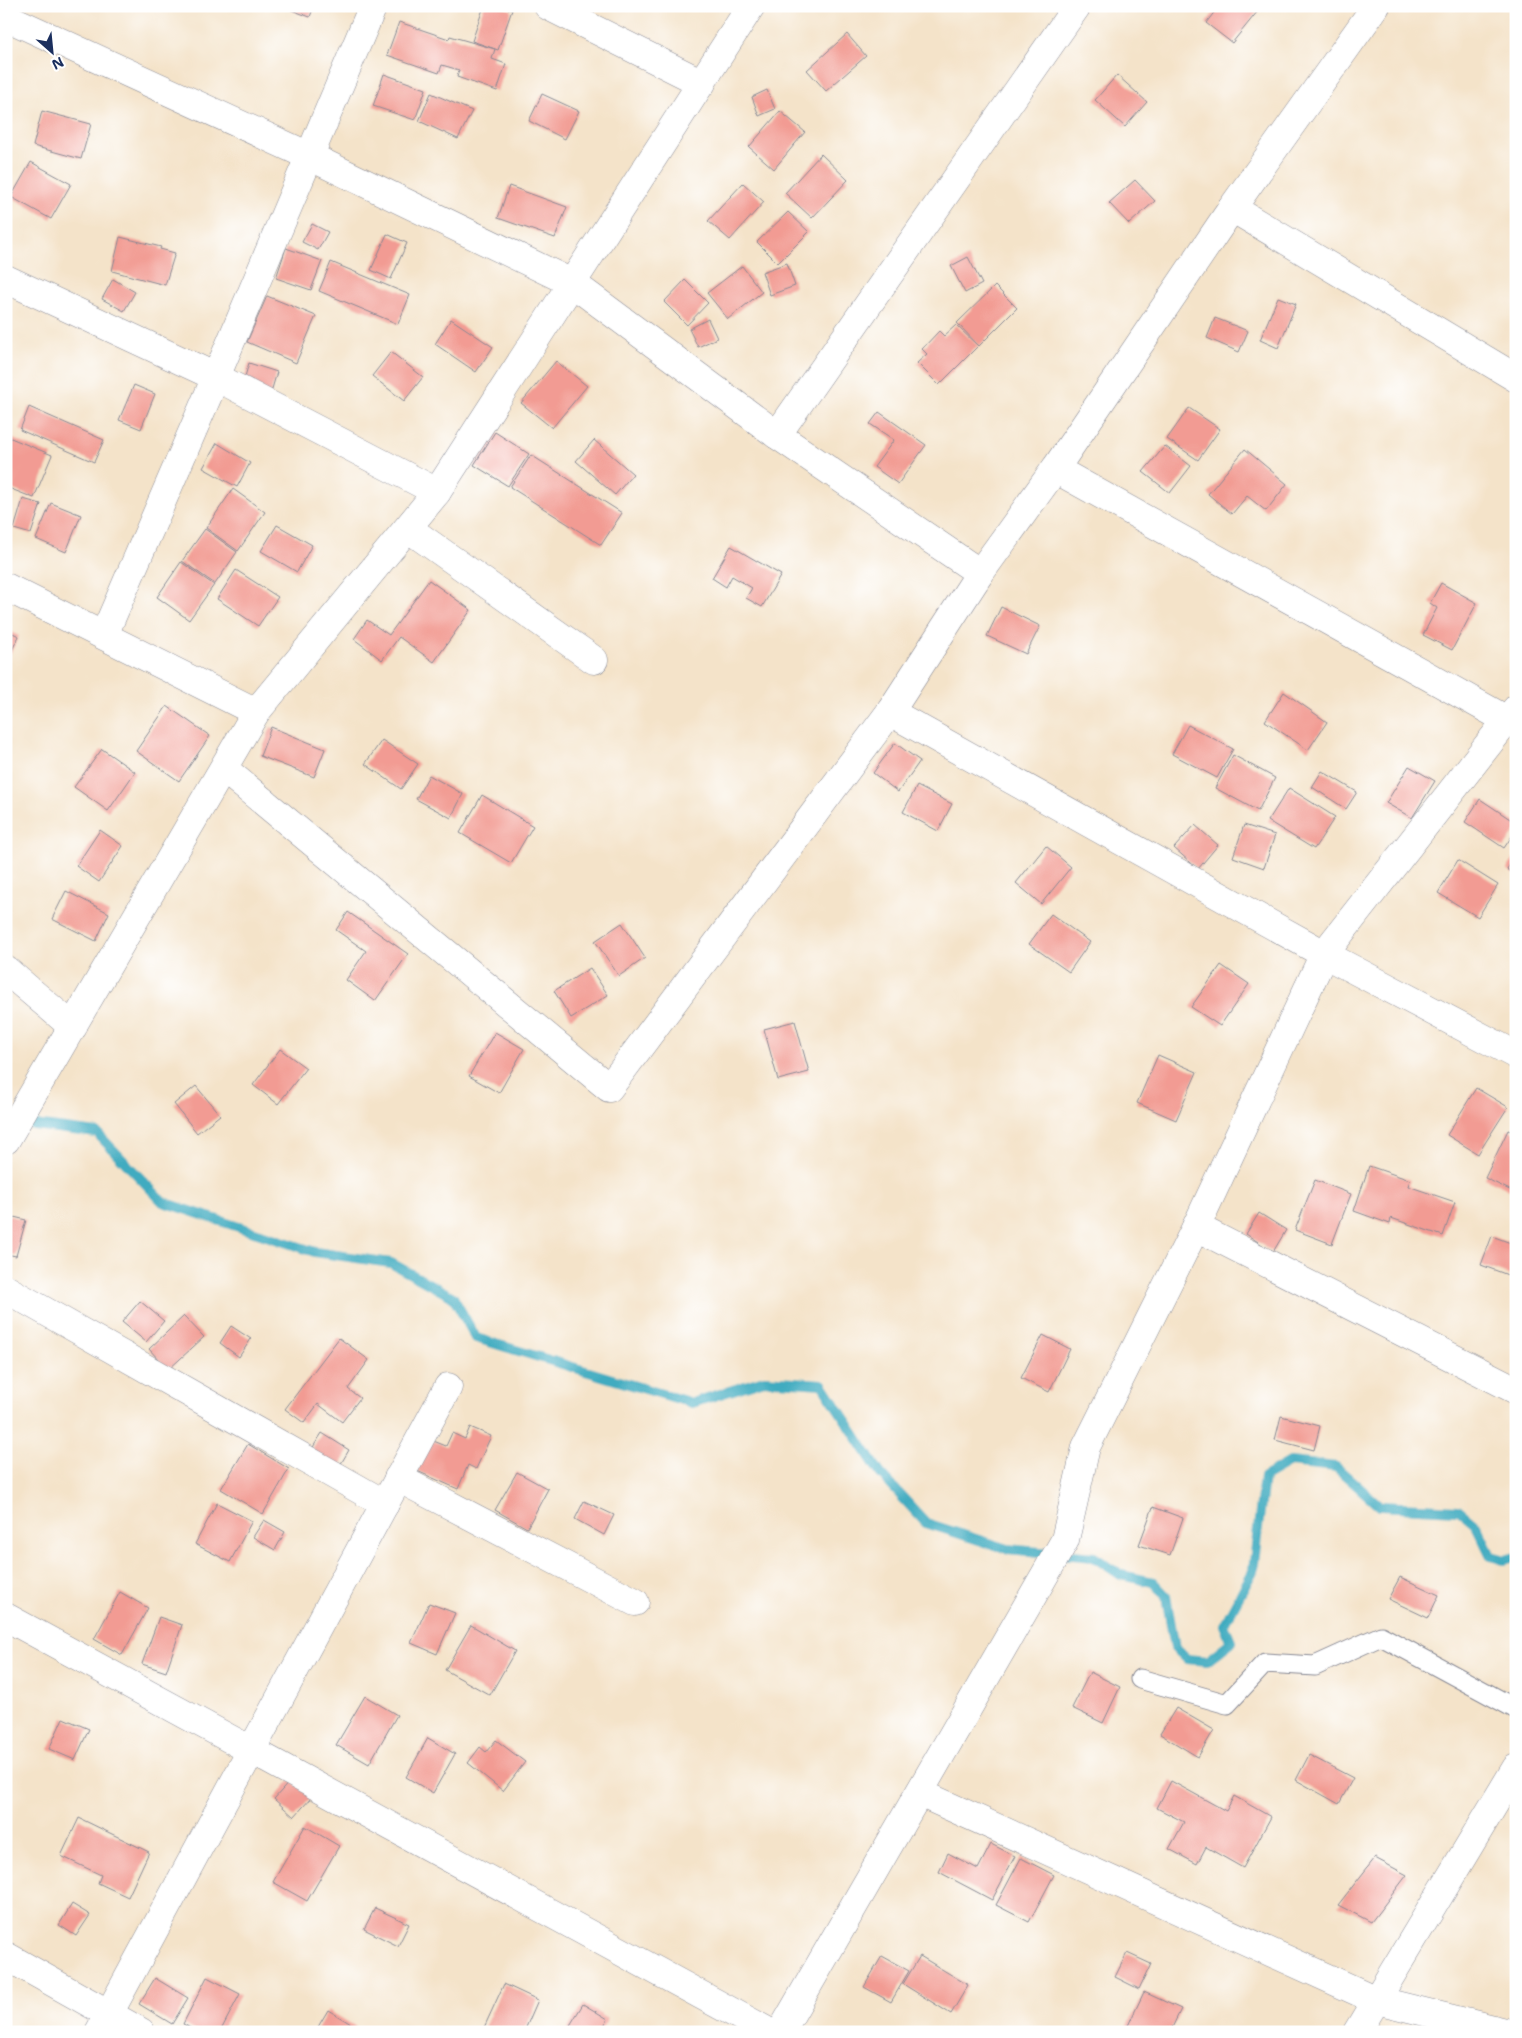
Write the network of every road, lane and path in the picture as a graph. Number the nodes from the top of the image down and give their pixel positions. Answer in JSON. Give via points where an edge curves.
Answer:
{"nodes":[{"id":1,"x":373,"y":6,"type":"edge"},
{"id":2,"x":548,"y":6,"type":"edge"},
{"id":3,"x":751,"y":6,"type":"edge"},
{"id":4,"x":1077,"y":6,"type":"edge"},
{"id":5,"x":1376,"y":6,"type":"edge"},
{"id":6,"x":6,"y":16,"type":"edge"},
{"id":7,"x":702,"y":84,"type":"junction"},
{"id":8,"x":308,"y":156,"type":"junction"},
{"id":9,"x":1232,"y":208,"type":"junction"},
{"id":10,"x":6,"y":279,"type":"edge"},
{"id":11,"x":572,"y":283,"type":"junction"},
{"id":12,"x":216,"y":377,"type":"junction"},
{"id":13,"x":1516,"y":378,"type":"edge"},
{"id":14,"x":777,"y":435,"type":"junction"},
{"id":15,"x":1055,"y":468,"type":"junction"},
{"id":16,"x":437,"y":492,"type":"junction"},
{"id":17,"x":409,"y":529,"type":"junction"},
{"id":18,"x":980,"y":573,"type":"junction"},
{"id":19,"x":6,"y":587,"type":"edge"},
{"id":20,"x":104,"y":634,"type":"junction"},
{"id":21,"x":594,"y":660,"type":"dead end"},
{"id":22,"x":256,"y":712,"type":"junction"},
{"id":23,"x":890,"y":712,"type":"junction"},
{"id":24,"x":1513,"y":718,"type":"edge"},
{"id":25,"x":224,"y":769,"type":"junction"},
{"id":26,"x":1324,"y":954,"type":"junction"},
{"id":27,"x":6,"y":970,"type":"edge"},
{"id":28,"x":73,"y":1027,"type":"junction"},
{"id":29,"x":1516,"y":1055,"type":"edge"},
{"id":30,"x":11,"y":1133,"type":"edge"},
{"id":31,"x":1196,"y":1227,"type":"junction"},
{"id":32,"x":6,"y":1289,"type":"edge"},
{"id":33,"x":448,"y":1387,"type":"dead end"},
{"id":34,"x":1516,"y":1390,"type":"edge"},
{"id":35,"x":398,"y":1478,"type":"junction"},
{"id":36,"x":384,"y":1504,"type":"junction"},
{"id":37,"x":635,"y":1602,"type":"dead end"},
{"id":38,"x":6,"y":1617,"type":"edge"},
{"id":39,"x":1140,"y":1679,"type":"dead end"},
{"id":40,"x":1516,"y":1709,"type":"edge"},
{"id":41,"x":252,"y":1749,"type":"junction"},
{"id":42,"x":1516,"y":1768,"type":"edge"},
{"id":43,"x":920,"y":1793,"type":"junction"},
{"id":44,"x":6,"y":1956,"type":"edge"},
{"id":45,"x":1376,"y":2000,"type":"junction"},
{"id":46,"x":104,"y":2023,"type":"edge"},
{"id":47,"x":141,"y":2032,"type":"edge"},
{"id":48,"x":769,"y":2032,"type":"edge"},
{"id":49,"x":781,"y":2032,"type":"edge"},
{"id":50,"x":1357,"y":2032,"type":"edge"},
{"id":51,"x":1506,"y":2032,"type":"edge"}],
"edges":[{"from":1,"to":8,"type":"street"},
{"from":2,"to":7,"type":"street"},
{"from":3,"to":7,"type":"street"},
{"from":4,"to":14,"type":"street"},
{"from":5,"to":9,"type":"street"},
{"from":6,"to":8,"type":"street"},
{"from":7,"to":11,"type":"street"},
{"from":8,"to":11,"type":"street"},
{"from":8,"to":12,"type":"street"},
{"from":9,"to":13,"type":"street"},
{"from":9,"to":15,"type":"street"},
{"from":10,"to":12,"type":"street"},
{"from":11,"to":14,"type":"street"},
{"from":11,"to":16,"type":"street"},
{"from":12,"to":16,"type":"street"},
{"from":12,"to":20,"type":"street"},
{"from":14,"to":18,"type":"street"},
{"from":15,"to":18,"type":"street"},
{"from":15,"to":24,"type":"street"},
{"from":16,"to":17,"type":"street"},
{"from":17,"to":21,"type":"street"},
{"from":17,"to":22,"type":"street"},
{"from":18,"to":23,"type":"street"},
{"from":19,"to":20,"type":"street"},
{"from":20,"to":22,"type":"street"},
{"from":22,"to":25,"type":"street"},
{"from":23,"to":25,"type":"street","via":[[609,1088]]},
{"from":23,"to":26,"type":"street"},
{"from":24,"to":26,"type":"street"},
{"from":25,"to":28,"type":"street"},
{"from":26,"to":29,"type":"street"},
{"from":26,"to":31,"type":"street"},
{"from":27,"to":28,"type":"street"},
{"from":28,"to":30,"type":"street"},
{"from":31,"to":34,"type":"street"},
{"from":31,"to":43,"type":"street","via":[[1086,1447],[1064,1540]]},
{"from":32,"to":36,"type":"street"},
{"from":33,"to":35,"type":"street"},
{"from":35,"to":36,"type":"street"},
{"from":35,"to":37,"type":"street"},
{"from":36,"to":41,"type":"street"},
{"from":38,"to":41,"type":"street"},
{"from":39,"to":40,"type":"lane","via":[[1227,1704],[1265,1664],[1316,1666],[1381,1636]]},
{"from":41,"to":46,"type":"street"},
{"from":41,"to":48,"type":"street"},
{"from":42,"to":45,"type":"street"},
{"from":43,"to":45,"type":"street"},
{"from":43,"to":49,"type":"street"},
{"from":44,"to":46,"type":"street"},
{"from":45,"to":50,"type":"street"},
{"from":45,"to":51,"type":"street"},
{"from":46,"to":47,"type":"street"}]}
